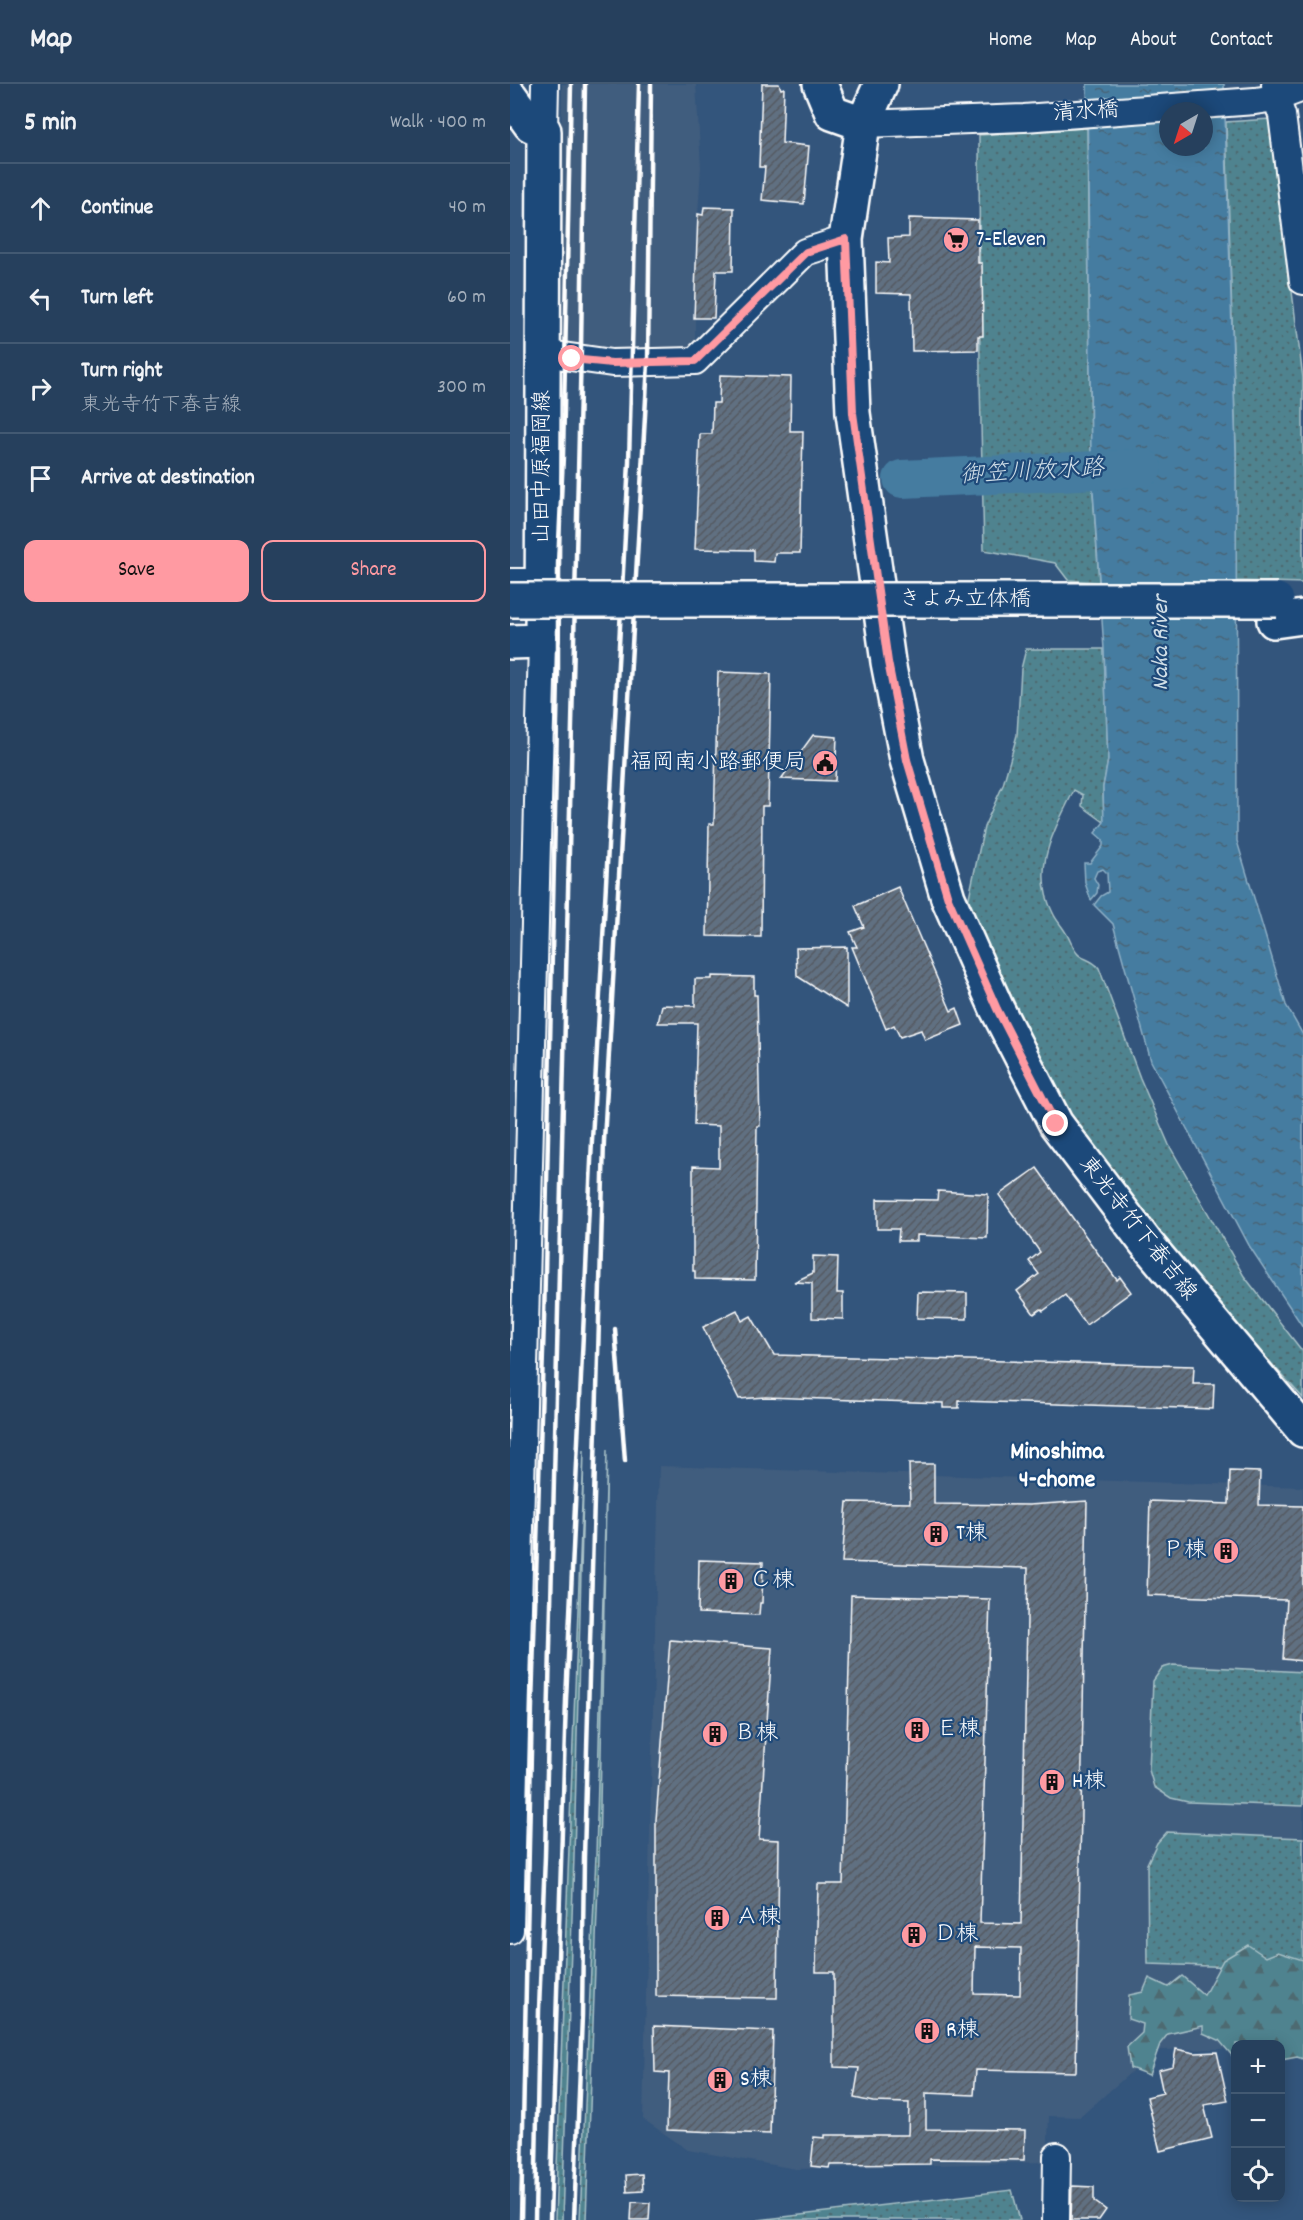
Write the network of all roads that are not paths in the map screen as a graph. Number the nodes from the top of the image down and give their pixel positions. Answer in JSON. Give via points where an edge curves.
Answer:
{"nodes":[{"id":1,"x":545,"y":84,"type":"edge"},
{"id":2,"x":820,"y":84,"type":"edge"},
{"id":3,"x":881,"y":84,"type":"edge"},
{"id":4,"x":1303,"y":88,"type":"edge"},
{"id":5,"x":1269,"y":94,"type":"edge"},
{"id":6,"x":510,"y":96,"type":"edge"},
{"id":7,"x":863,"y":124,"type":"junction"},
{"id":8,"x":544,"y":131,"type":"junction"},
{"id":9,"x":846,"y":239,"type":"junction"},
{"id":10,"x":1303,"y":280,"type":"edge"},
{"id":11,"x":542,"y":353,"type":"junction"},
{"id":12,"x":510,"y":582,"type":"edge"},
{"id":13,"x":543,"y":582,"type":"junction"},
{"id":14,"x":510,"y":600,"type":"edge"},
{"id":15,"x":1289,"y":610,"type":"edge"},
{"id":16,"x":510,"y":622,"type":"edge"},
{"id":17,"x":526,"y":642,"type":"edge"},
{"id":18,"x":518,"y":1251,"type":"edge"},
{"id":19,"x":1303,"y":1430,"type":"edge"},
{"id":20,"x":514,"y":1613,"type":"edge"},
{"id":21,"x":510,"y":1930,"type":"edge"},
{"id":22,"x":1057,"y":2156,"type":"dead end"},
{"id":23,"x":1056,"y":2220,"type":"edge"}],
"edges":[{"from":1,"to":8,"type":"street"},
{"from":2,"to":7,"type":"main road","via":[[832,113]]},
{"from":3,"to":7,"type":"main road","name":"東光寺竹下春吉線"},
{"from":4,"to":5,"type":"street","name":"清水橋"},
{"from":5,"to":7,"type":"street","name":"清水橋","via":[[1024,117]]},
{"from":5,"to":10,"type":"street","via":[[1282,115]]},
{"from":6,"to":8,"type":"main road","via":[[531,125]]},
{"from":7,"to":9,"type":"main road","name":"東光寺竹下春吉線"},
{"from":8,"to":11,"type":"main road","name":"山田中原福岡線"},
{"from":9,"to":11,"type":"street","via":[[806,252],[695,361],[612,363]]},
{"from":9,"to":19,"type":"main road","name":"東光寺竹下春吉線","via":[[853,413],[888,662],[907,760],[948,898],[997,1009],[1056,1124],[1146,1243]]},
{"from":11,"to":13,"type":"main road","name":"山田中原福岡線"},
{"from":12,"to":13,"type":"street"},
{"from":13,"to":17,"type":"main road","name":"山田中原福岡線"},
{"from":14,"to":15,"type":"main road","name":"きよみ立体橋","bridge":true},
{"from":15,"to":16,"type":"main road","name":"きよみ立体橋"},
{"from":17,"to":18,"type":"street"},
{"from":18,"to":20,"type":"street"},
{"from":20,"to":21,"type":"street"},
{"from":22,"to":23,"type":"street"}]}
